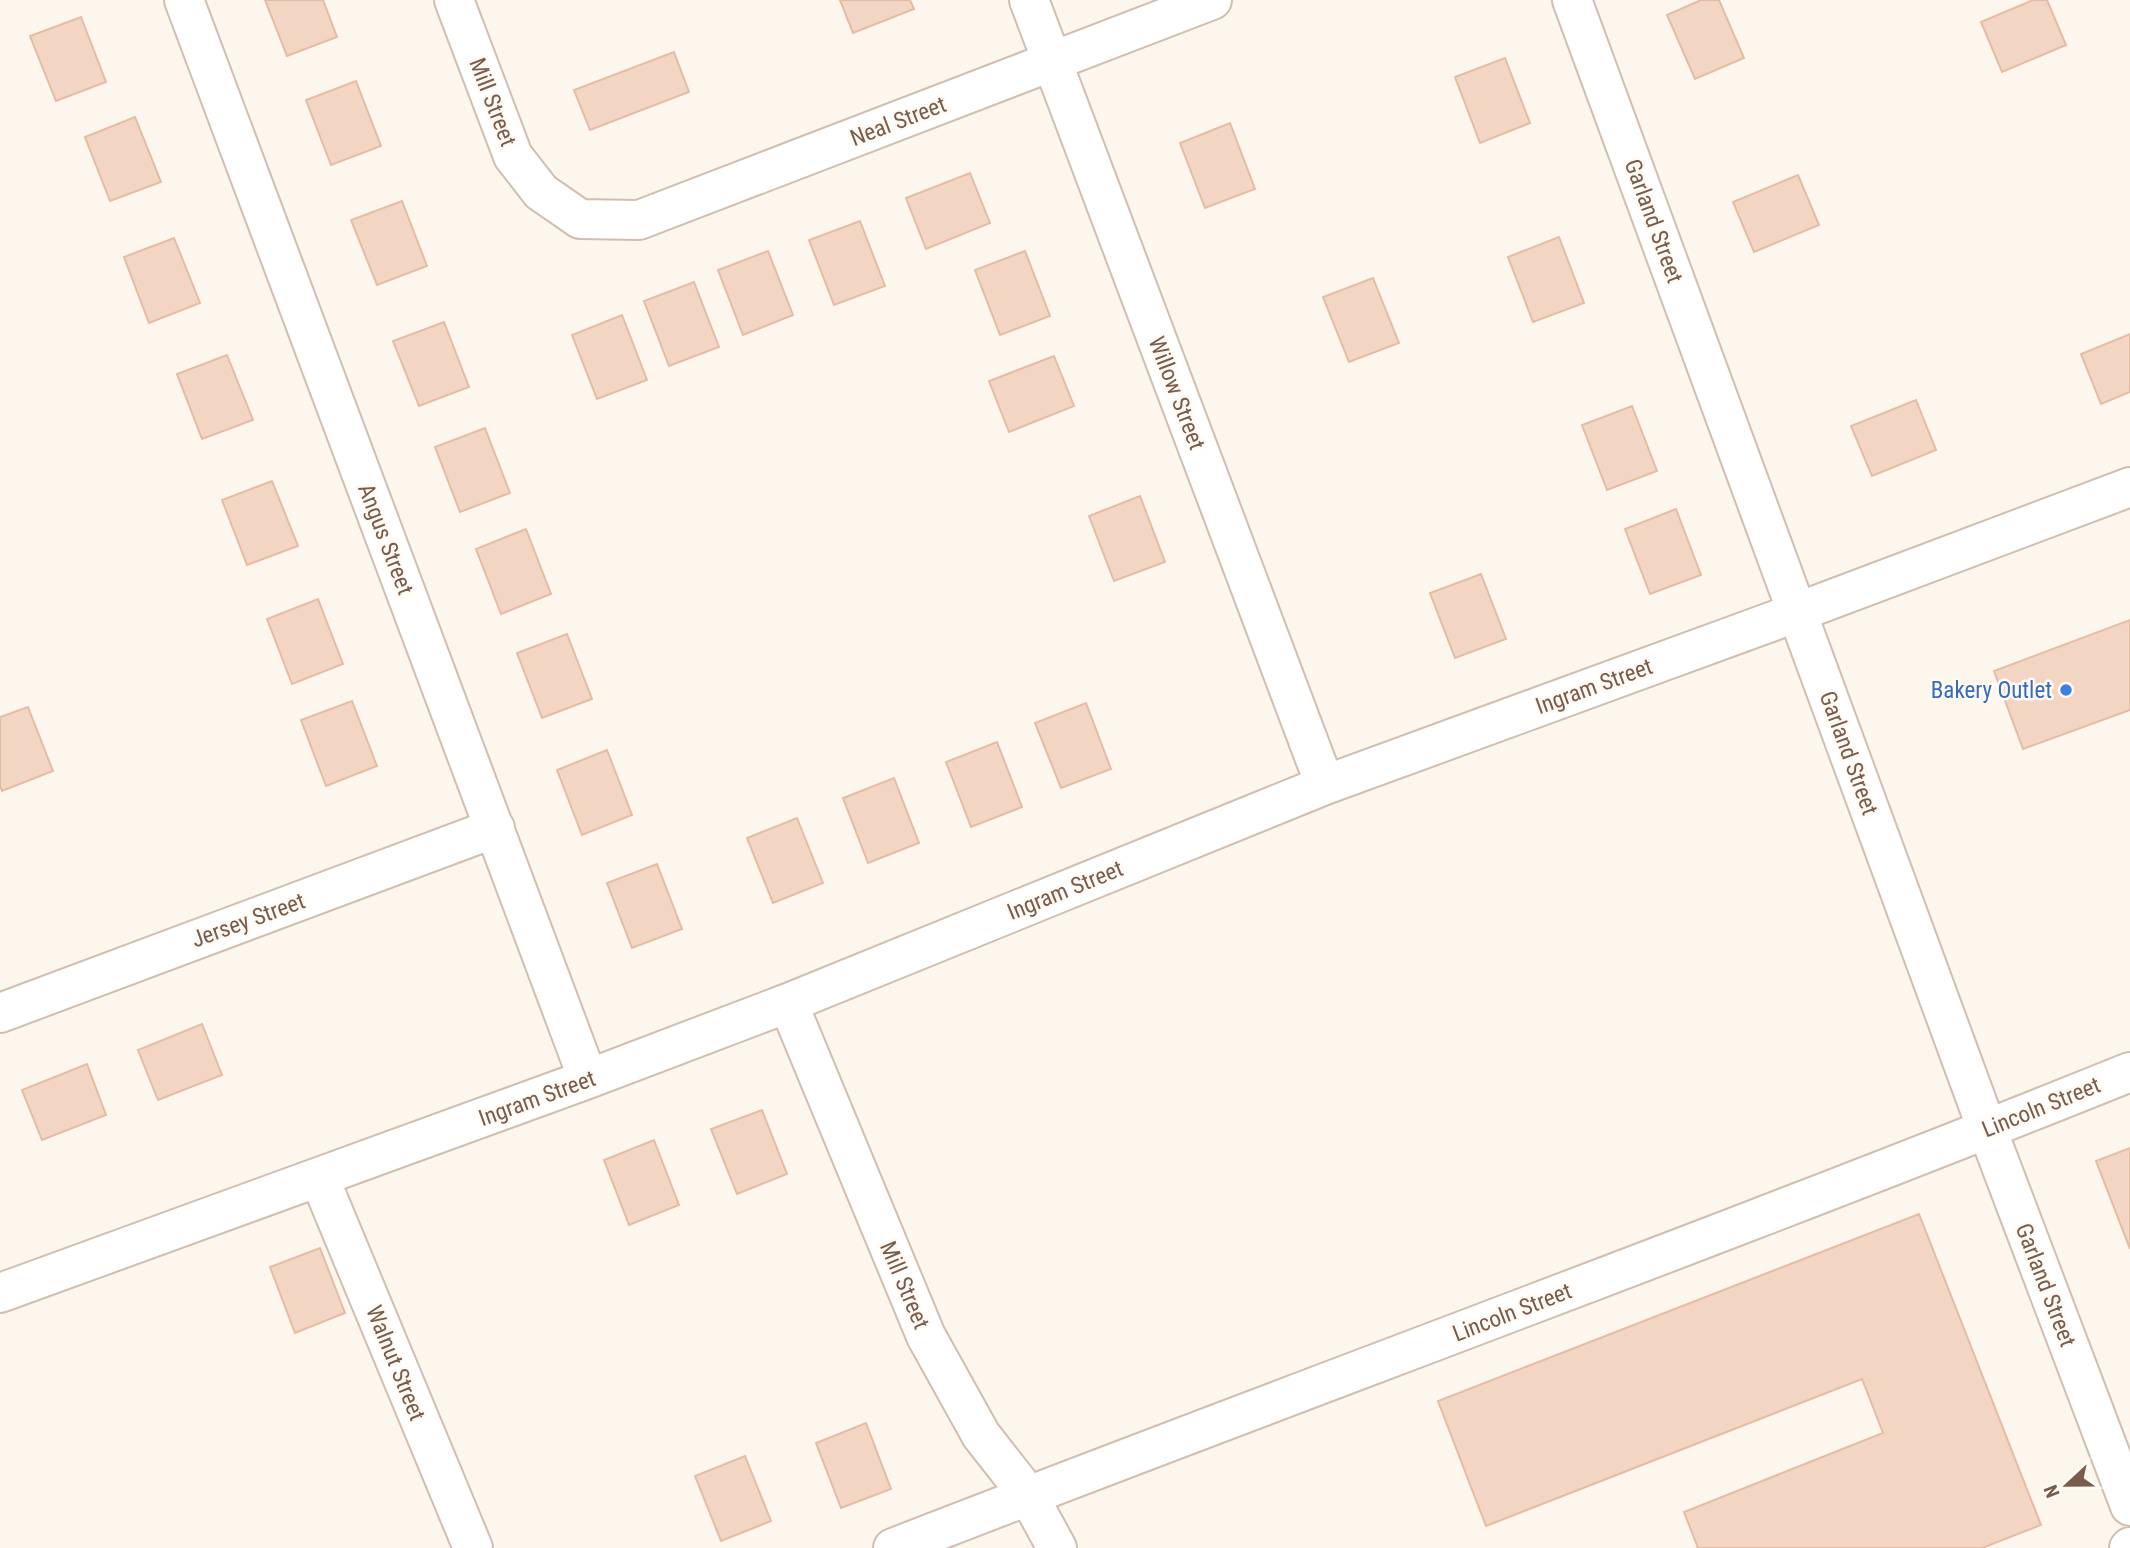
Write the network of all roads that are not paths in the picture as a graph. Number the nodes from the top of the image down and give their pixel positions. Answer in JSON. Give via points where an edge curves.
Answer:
{"nodes":[{"id":1,"x":184,"y":0,"type":"edge"},
{"id":2,"x":454,"y":0,"type":"edge"},
{"id":3,"x":1030,"y":0,"type":"edge"},
{"id":4,"x":1212,"y":0,"type":"edge"},
{"id":5,"x":1572,"y":0,"type":"edge"},
{"id":6,"x":1052,"y":62,"type":"junction"},
{"id":7,"x":580,"y":219,"type":"joint"},
{"id":8,"x":2130,"y":486,"type":"edge"},
{"id":9,"x":1798,"y":612,"type":"junction"},
{"id":10,"x":1325,"y":785,"type":"junction"},
{"id":11,"x":495,"y":828,"type":"junction"},
{"id":12,"x":788,"y":1003,"type":"junction"},
{"id":13,"x":0,"y":1013,"type":"edge"},
{"id":14,"x":2130,"y":1072,"type":"edge"},
{"id":15,"x":588,"y":1079,"type":"junction"},
{"id":16,"x":1987,"y":1129,"type":"junction"},
{"id":17,"x":319,"y":1177,"type":"junction"},
{"id":18,"x":0,"y":1293,"type":"edge"},
{"id":19,"x":1028,"y":1495,"type":"junction"},
{"id":20,"x":2130,"y":1506,"type":"edge"},
{"id":21,"x":473,"y":1548,"type":"edge"},
{"id":22,"x":893,"y":1548,"type":"edge"},
{"id":23,"x":1056,"y":1548,"type":"edge"}],
"edges":[{"from":1,"to":11,"type":"street","name":"Angus Street"},
{"from":2,"to":7,"type":"street","name":"Mill Street","via":[[513,156],[541,192]]},
{"from":3,"to":6,"type":"street","name":"Willow Street"},
{"from":4,"to":6,"type":"street","name":"Neal Street"},
{"from":5,"to":9,"type":"street","name":"Garland Street"},
{"from":6,"to":7,"type":"street","name":"Neal Street","via":[[639,220]]},
{"from":6,"to":10,"type":"street","name":"Willow Street"},
{"from":8,"to":9,"type":"street","name":"Ingram Street"},
{"from":9,"to":10,"type":"street","name":"Ingram Street"},
{"from":9,"to":16,"type":"street","name":"Garland Street"},
{"from":10,"to":12,"type":"street","name":"Ingram Street"},
{"from":11,"to":13,"type":"street","name":"Jersey Street"},
{"from":11,"to":15,"type":"street","name":"Angus Street"},
{"from":12,"to":15,"type":"street","name":"Ingram Street"},
{"from":12,"to":19,"type":"street","name":"Mill Street","via":[[926,1336],[981,1435]]},
{"from":14,"to":16,"type":"street","name":"Lincoln Street"},
{"from":15,"to":17,"type":"street","name":"Ingram Street"},
{"from":16,"to":19,"type":"street","name":"Lincoln Street"},
{"from":16,"to":20,"type":"street","name":"Garland Street"},
{"from":17,"to":18,"type":"street","name":"Ingram Street"},
{"from":17,"to":21,"type":"street","name":"Walnut Street"},
{"from":19,"to":22,"type":"street","name":"Lincoln Street"},
{"from":19,"to":23,"type":"street","name":"Mill Street"}]}
